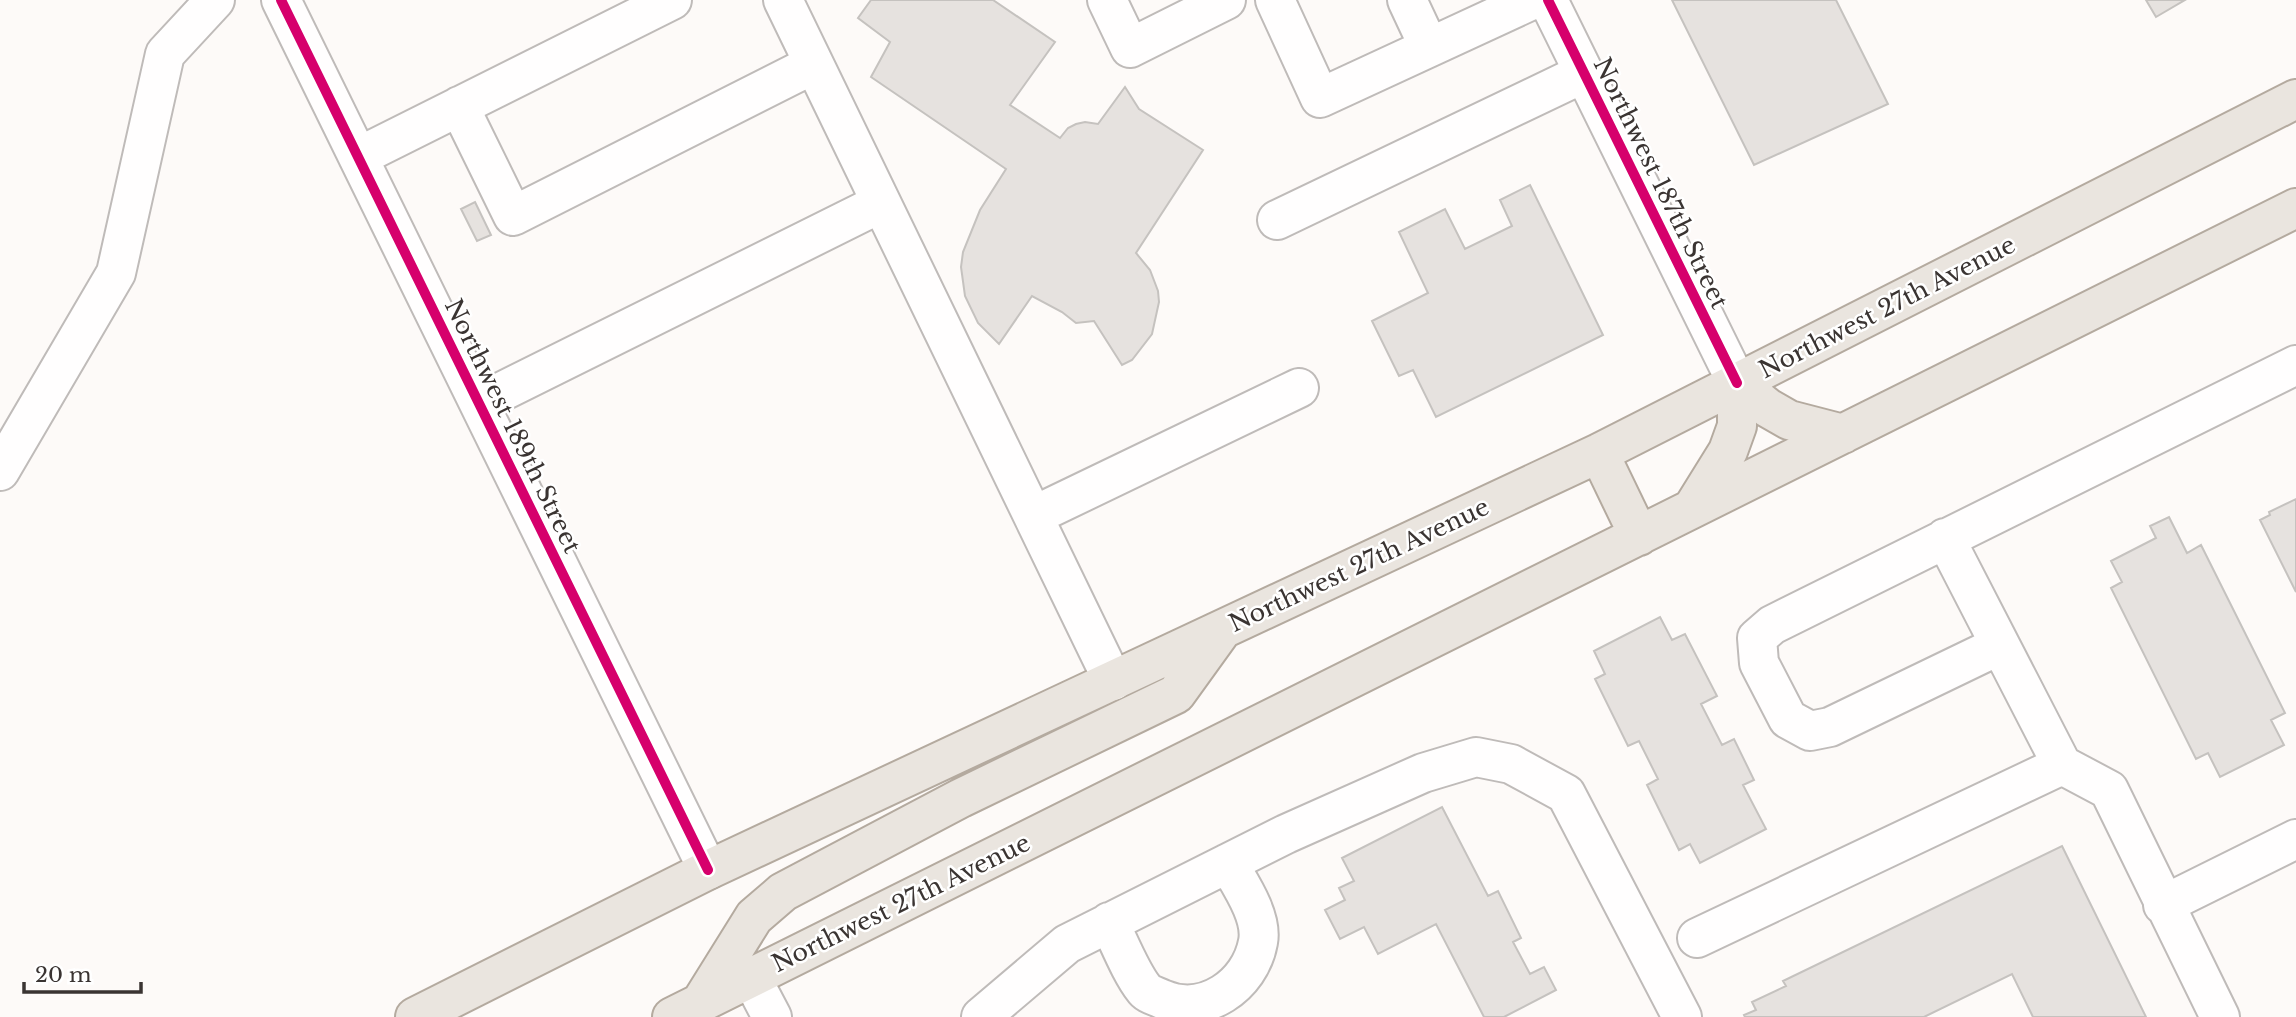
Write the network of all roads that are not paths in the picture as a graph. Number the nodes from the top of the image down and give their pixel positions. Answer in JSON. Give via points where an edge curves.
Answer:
{"nodes":[{"id":1,"x":215,"y":0,"type":"edge"},
{"id":2,"x":281,"y":0,"type":"edge"},
{"id":3,"x":672,"y":0,"type":"edge"},
{"id":4,"x":783,"y":0,"type":"edge"},
{"id":5,"x":1107,"y":0,"type":"edge"},
{"id":6,"x":1226,"y":0,"type":"edge"},
{"id":7,"x":1275,"y":0,"type":"edge"},
{"id":8,"x":1407,"y":0,"type":"edge"},
{"id":9,"x":1532,"y":0,"type":"edge"},
{"id":10,"x":1548,"y":0,"type":"edge"},
{"id":11,"x":1429,"y":47,"type":"junction"},
{"id":12,"x":814,"y":64,"type":"junction"},
{"id":13,"x":1584,"y":73,"type":"junction"},
{"id":14,"x":2296,"y":100,"type":"edge"},
{"id":15,"x":459,"y":106,"type":"junction"},
{"id":16,"x":358,"y":157,"type":"junction"},
{"id":17,"x":881,"y":203,"type":"junction"},
{"id":18,"x":2296,"y":208,"type":"edge"},
{"id":19,"x":1277,"y":220,"type":"dead end"},
{"id":20,"x":2296,"y":365,"type":"edge"},
{"id":21,"x":1737,"y":383,"type":"junction"},
{"id":22,"x":1299,"y":388,"type":"dead end"},
{"id":23,"x":479,"y":403,"type":"junction"},
{"id":24,"x":1843,"y":434,"type":"junction"},
{"id":25,"x":1599,"y":453,"type":"junction"},
{"id":26,"x":0,"y":471,"type":"edge"},
{"id":27,"x":1691,"y":510,"type":"junction"},
{"id":28,"x":1033,"y":516,"type":"junction"},
{"id":29,"x":1639,"y":536,"type":"junction"},
{"id":30,"x":1945,"y":538,"type":"junction"},
{"id":31,"x":1224,"y":629,"type":"junction"},
{"id":32,"x":2000,"y":645,"type":"junction"},
{"id":33,"x":1112,"y":681,"type":"junction"},
{"id":34,"x":2062,"y":765,"type":"junction"},
{"id":35,"x":2296,"y":839,"type":"edge"},
{"id":36,"x":1228,"y":863,"type":"junction"},
{"id":37,"x":708,"y":870,"type":"junction"},
{"id":38,"x":2163,"y":905,"type":"junction"},
{"id":39,"x":1109,"y":922,"type":"junction"},
{"id":40,"x":1697,"y":938,"type":"dead end"},
{"id":41,"x":751,"y":977,"type":"junction"},
{"id":42,"x":694,"y":1012,"type":"edge"},
{"id":43,"x":415,"y":1017,"type":"edge"},
{"id":44,"x":772,"y":1017,"type":"edge"},
{"id":45,"x":981,"y":1017,"type":"edge"},
{"id":46,"x":1682,"y":1017,"type":"edge"},
{"id":47,"x":2220,"y":1017,"type":"edge"}],
"edges":[{"from":1,"to":26,"type":"street","via":[[165,54],[116,273]]},
{"from":2,"to":16,"type":"street","name":"Northwest 189th Street"},
{"from":3,"to":15,"type":"street"},
{"from":4,"to":12,"type":"street"},
{"from":5,"to":6,"type":"street","via":[[1130,48]]},
{"from":7,"to":11,"type":"street","via":[[1320,98]]},
{"from":8,"to":11,"type":"street"},
{"from":9,"to":11,"type":"street"},
{"from":10,"to":13,"type":"street","name":"Northwest 187th Street"},
{"from":12,"to":15,"type":"street","via":[[513,216]]},
{"from":12,"to":17,"type":"street"},
{"from":13,"to":19,"type":"street"},
{"from":13,"to":21,"type":"street","name":"Northwest 187th Street"},
{"from":14,"to":21,"type":"main road","name":"Northwest 27th Avenue"},
{"from":15,"to":16,"type":"street"},
{"from":16,"to":23,"type":"street","name":"Northwest 189th Street"},
{"from":17,"to":23,"type":"street"},
{"from":17,"to":28,"type":"street"},
{"from":18,"to":24,"type":"main road","name":"Northwest 27th Avenue"},
{"from":20,"to":30,"type":"street"},
{"from":21,"to":24,"type":"main road","via":[[1788,420]]},
{"from":21,"to":25,"type":"main road","name":"Northwest 27th Avenue"},
{"from":21,"to":27,"type":"main road","via":[[1737,426],[1728,451]]},
{"from":22,"to":28,"type":"street"},
{"from":23,"to":37,"type":"street","name":"Northwest 189th Street"},
{"from":24,"to":27,"type":"main road","name":"Northwest 27th Avenue"},
{"from":25,"to":29,"type":"main road"},
{"from":25,"to":31,"type":"main road","name":"Northwest 27th Avenue"},
{"from":27,"to":29,"type":"main road","name":"Northwest 27th Avenue"},
{"from":28,"to":33,"type":"street"},
{"from":29,"to":41,"type":"main road","name":"Northwest 27th Avenue"},
{"from":30,"to":32,"type":"street"},
{"from":30,"to":32,"type":"street","via":[[1772,625],[1757,638],[1759,663],[1788,719],[1810,731],[1830,727]]},
{"from":31,"to":33,"type":"main road","name":"Northwest 27th Avenue"},
{"from":31,"to":42,"type":"main road","via":[[1176,694],[961,798],[783,892],[754,917]]},
{"from":32,"to":34,"type":"street"},
{"from":33,"to":37,"type":"main road","name":"Northwest 27th Avenue"},
{"from":34,"to":38,"type":"street","via":[[2109,790]]},
{"from":34,"to":40,"type":"street"},
{"from":35,"to":38,"type":"street"},
{"from":36,"to":39,"type":"street"},
{"from":36,"to":39,"type":"street","via":[[1253,909],[1259,940],[1248,970],[1229,991],[1208,1002],[1176,1005],[1145,991]]},
{"from":36,"to":46,"type":"street","via":[[1423,773],[1476,757],[1511,764],[1566,794]]},
{"from":37,"to":43,"type":"main road","name":"Northwest 27th Avenue"},
{"from":38,"to":47,"type":"street"},
{"from":39,"to":45,"type":"street","via":[[1067,944]]},
{"from":41,"to":42,"type":"main road","name":"Northwest 27th Avenue"},
{"from":41,"to":44,"type":"street"}]}
